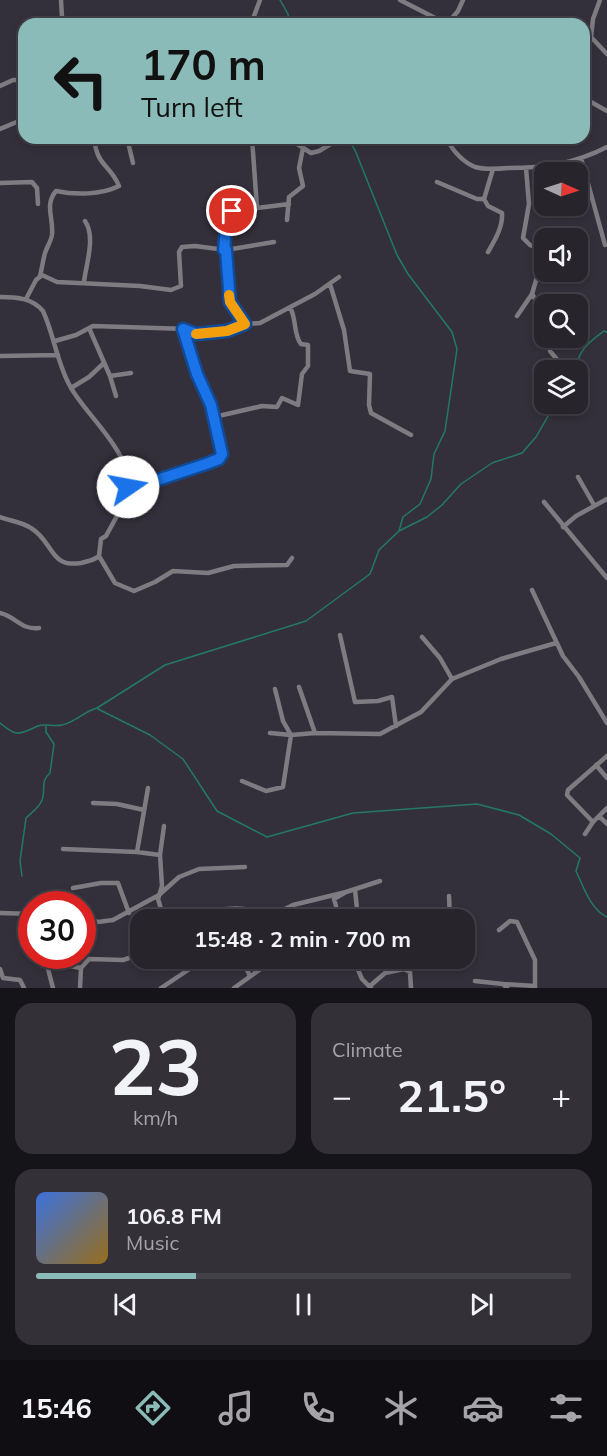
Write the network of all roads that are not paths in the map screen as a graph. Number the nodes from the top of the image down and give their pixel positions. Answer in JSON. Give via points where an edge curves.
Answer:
{"nodes":[{"id":1,"x":61,"y":0,"type":"edge"},
{"id":2,"x":261,"y":0,"type":"edge"},
{"id":3,"x":400,"y":0,"type":"edge"},
{"id":4,"x":463,"y":0,"type":"edge"},
{"id":5,"x":600,"y":0,"type":"edge"},
{"id":6,"x":62,"y":17,"type":"dead end"},
{"id":7,"x":254,"y":18,"type":"edge"},
{"id":8,"x":438,"y":18,"type":"edge"},
{"id":9,"x":451,"y":18,"type":"edge"},
{"id":10,"x":607,"y":54,"type":"edge"},
{"id":11,"x":18,"y":80,"type":"edge"},
{"id":12,"x":0,"y":86,"type":"edge"},
{"id":13,"x":590,"y":101,"type":"edge"},
{"id":14,"x":607,"y":111,"type":"edge"},
{"id":15,"x":18,"y":122,"type":"edge"},
{"id":16,"x":0,"y":129,"type":"edge"},
{"id":17,"x":95,"y":144,"type":"edge"},
{"id":18,"x":128,"y":144,"type":"edge"},
{"id":19,"x":252,"y":144,"type":"edge"},
{"id":20,"x":297,"y":144,"type":"edge"},
{"id":21,"x":331,"y":144,"type":"edge"},
{"id":22,"x":450,"y":144,"type":"edge"},
{"id":23,"x":607,"y":147,"type":"edge"},
{"id":24,"x":303,"y":148,"type":"junction"},
{"id":25,"x":581,"y":158,"type":"junction"},
{"id":26,"x":133,"y":163,"type":"dead end"},
{"id":27,"x":526,"y":168,"type":"junction"},
{"id":28,"x":493,"y":169,"type":"junction"},
{"id":29,"x":437,"y":182,"type":"dead end"},
{"id":30,"x":0,"y":183,"type":"edge"},
{"id":31,"x":484,"y":199,"type":"junction"},
{"id":32,"x":38,"y":204,"type":"dead end"},
{"id":33,"x":289,"y":204,"type":"junction"},
{"id":34,"x":257,"y":208,"type":"junction"},
{"id":35,"x":287,"y":220,"type":"dead end"},
{"id":36,"x":85,"y":222,"type":"dead end"},
{"id":37,"x":274,"y":242,"type":"dead end"},
{"id":38,"x":605,"y":245,"type":"dead end"},
{"id":39,"x":534,"y":246,"type":"edge"},
{"id":40,"x":225,"y":250,"type":"junction"},
{"id":41,"x":488,"y":252,"type":"dead end"},
{"id":42,"x":40,"y":276,"type":"junction"},
{"id":43,"x":339,"y":277,"type":"dead end"},
{"id":44,"x":84,"y":282,"type":"junction"},
{"id":45,"x":536,"y":282,"type":"edge"},
{"id":46,"x":330,"y":284,"type":"junction"},
{"id":47,"x":532,"y":294,"type":"junction"},
{"id":48,"x":0,"y":297,"type":"edge"},
{"id":49,"x":534,"y":297,"type":"edge"},
{"id":50,"x":26,"y":299,"type":"junction"},
{"id":51,"x":290,"y":307,"type":"junction"},
{"id":52,"x":517,"y":316,"type":"dead end"},
{"id":53,"x":245,"y":324,"type":"junction"},
{"id":54,"x":89,"y":328,"type":"junction"},
{"id":55,"x":183,"y":329,"type":"junction"},
{"id":56,"x":55,"y":341,"type":"junction"},
{"id":57,"x":58,"y":355,"type":"junction"},
{"id":58,"x":0,"y":356,"type":"edge"},
{"id":59,"x":104,"y":363,"type":"junction"},
{"id":60,"x":131,"y":373,"type":"dead end"},
{"id":61,"x":110,"y":376,"type":"junction"},
{"id":62,"x":71,"y":388,"type":"junction"},
{"id":63,"x":116,"y":396,"type":"dead end"},
{"id":64,"x":214,"y":417,"type":"junction"},
{"id":65,"x":411,"y":435,"type":"dead end"},
{"id":66,"x":578,"y":477,"type":"dead end"},
{"id":67,"x":127,"y":490,"type":"junction"},
{"id":68,"x":607,"y":499,"type":"edge"},
{"id":69,"x":544,"y":502,"type":"dead end"},
{"id":70,"x":594,"y":505,"type":"junction"},
{"id":71,"x":0,"y":517,"type":"edge"},
{"id":72,"x":563,"y":527,"type":"junction"},
{"id":73,"x":99,"y":556,"type":"junction"},
{"id":74,"x":292,"y":558,"type":"dead end"},
{"id":75,"x":607,"y":578,"type":"edge"},
{"id":76,"x":532,"y":590,"type":"dead end"},
{"id":77,"x":0,"y":613,"type":"edge"},
{"id":78,"x":39,"y":628,"type":"dead end"},
{"id":79,"x":340,"y":635,"type":"dead end"},
{"id":80,"x":422,"y":637,"type":"dead end"},
{"id":81,"x":556,"y":643,"type":"junction"},
{"id":82,"x":452,"y":679,"type":"junction"},
{"id":83,"x":299,"y":687,"type":"dead end"},
{"id":84,"x":275,"y":689,"type":"dead end"},
{"id":85,"x":607,"y":723,"type":"edge"},
{"id":86,"x":396,"y":726,"type":"junction"},
{"id":87,"x":270,"y":733,"type":"dead end"},
{"id":88,"x":315,"y":733,"type":"junction"},
{"id":89,"x":291,"y":735,"type":"junction"},
{"id":90,"x":607,"y":756,"type":"edge"},
{"id":91,"x":596,"y":765,"type":"junction"},
{"id":92,"x":607,"y":778,"type":"edge"},
{"id":93,"x":242,"y":781,"type":"dead end"},
{"id":94,"x":148,"y":788,"type":"dead end"},
{"id":95,"x":93,"y":802,"type":"dead end"},
{"id":96,"x":607,"y":808,"type":"edge"},
{"id":97,"x":144,"y":810,"type":"junction"},
{"id":98,"x":599,"y":816,"type":"junction"},
{"id":99,"x":593,"y":822,"type":"junction"},
{"id":100,"x":607,"y":824,"type":"edge"},
{"id":101,"x":164,"y":826,"type":"dead end"},
{"id":102,"x":585,"y":834,"type":"dead end"},
{"id":103,"x":63,"y":849,"type":"dead end"},
{"id":104,"x":137,"y":852,"type":"junction"},
{"id":105,"x":160,"y":855,"type":"junction"},
{"id":106,"x":245,"y":867,"type":"dead end"},
{"id":107,"x":380,"y":881,"type":"dead end"},
{"id":108,"x":73,"y":888,"type":"dead end"},
{"id":109,"x":355,"y":889,"type":"junction"},
{"id":110,"x":346,"y":892,"type":"junction"},
{"id":111,"x":159,"y":895,"type":"junction"},
{"id":112,"x":449,"y":896,"type":"dead end"},
{"id":113,"x":161,"y":909,"type":"edge"},
{"id":114,"x":285,"y":909,"type":"edge"},
{"id":115,"x":337,"y":909,"type":"edge"},
{"id":116,"x":357,"y":909,"type":"edge"},
{"id":117,"x":450,"y":909,"type":"edge"},
{"id":118,"x":0,"y":913,"type":"edge"},
{"id":119,"x":129,"y":913,"type":"junction"},
{"id":120,"x":18,"y":914,"type":"edge"},
{"id":121,"x":96,"y":921,"type":"edge"},
{"id":122,"x":499,"y":930,"type":"dead end"},
{"id":123,"x":130,"y":958,"type":"edge"},
{"id":124,"x":96,"y":959,"type":"edge"},
{"id":125,"x":0,"y":969,"type":"edge"},
{"id":126,"x":48,"y":969,"type":"edge"},
{"id":127,"x":81,"y":969,"type":"edge"},
{"id":128,"x":190,"y":969,"type":"edge"},
{"id":129,"x":246,"y":969,"type":"edge"},
{"id":130,"x":257,"y":969,"type":"edge"},
{"id":131,"x":358,"y":969,"type":"edge"},
{"id":132,"x":395,"y":969,"type":"edge"},
{"id":133,"x":408,"y":969,"type":"edge"},
{"id":134,"x":250,"y":976,"type":"junction"},
{"id":135,"x":475,"y":981,"type":"dead end"},
{"id":136,"x":505,"y":986,"type":"edge"},
{"id":137,"x":370,"y":987,"type":"edge"},
{"id":138,"x":535,"y":987,"type":"edge"},
{"id":139,"x":24,"y":988,"type":"edge"},
{"id":140,"x":53,"y":988,"type":"edge"},
{"id":141,"x":80,"y":988,"type":"edge"},
{"id":142,"x":161,"y":988,"type":"edge"},
{"id":143,"x":234,"y":988,"type":"edge"},
{"id":144,"x":411,"y":988,"type":"edge"}],
"edges":[{"from":1,"to":6,"type":"street"},
{"from":2,"to":7,"type":"street"},
{"from":3,"to":8,"type":"street"},
{"from":4,"to":9,"type":"street"},
{"from":5,"to":10,"type":"street","via":[[591,37]]},
{"from":11,"to":12,"type":"street"},
{"from":13,"to":14,"type":"street"},
{"from":15,"to":16,"type":"street"},
{"from":17,"to":42,"type":"street","via":[[97,157],[119,186],[86,193],[56,191],[50,197],[52,237]]},
{"from":18,"to":26,"type":"street"},
{"from":19,"to":34,"type":"street"},
{"from":20,"to":24,"type":"street"},
{"from":21,"to":24,"type":"street","via":[[310,153]]},
{"from":22,"to":28,"type":"street","via":[[459,157],[478,168]]},
{"from":23,"to":25,"type":"street"},
{"from":24,"to":33,"type":"street","via":[[299,168],[303,186],[289,197]]},
{"from":25,"to":27,"type":"street"},
{"from":25,"to":38,"type":"street"},
{"from":27,"to":28,"type":"street"},
{"from":27,"to":39,"type":"street","via":[[529,204],[523,238]]},
{"from":28,"to":31,"type":"street"},
{"from":29,"to":31,"type":"street"},
{"from":30,"to":32,"type":"street","via":[[32,182],[37,188]]},
{"from":31,"to":41,"type":"street","via":[[488,206],[502,213],[500,231]]},
{"from":33,"to":34,"type":"street"},
{"from":33,"to":35,"type":"street"},
{"from":34,"to":40,"type":"street","via":[[232,211]]},
{"from":36,"to":44,"type":"street","via":[[90,239]]},
{"from":37,"to":40,"type":"street"},
{"from":40,"to":44,"type":"street","via":[[182,247],[181,286],[171,290]]},
{"from":40,"to":53,"type":"street","via":[[230,302]]},
{"from":42,"to":44,"type":"street","via":[[55,282]]},
{"from":42,"to":50,"type":"street"},
{"from":43,"to":46,"type":"street"},
{"from":45,"to":47,"type":"street"},
{"from":46,"to":51,"type":"street"},
{"from":46,"to":65,"type":"street","via":[[344,330],[350,371],[370,374],[370,413]]},
{"from":47,"to":49,"type":"street"},
{"from":47,"to":52,"type":"street"},
{"from":48,"to":50,"type":"street"},
{"from":50,"to":56,"type":"street","via":[[43,311]]},
{"from":51,"to":53,"type":"street","via":[[260,323]]},
{"from":51,"to":64,"type":"street","via":[[297,339],[308,345],[309,351],[298,405],[282,398],[277,407]]},
{"from":53,"to":55,"type":"street","via":[[227,331],[196,334]]},
{"from":54,"to":55,"type":"street"},
{"from":54,"to":56,"type":"street"},
{"from":54,"to":59,"type":"street"},
{"from":55,"to":64,"type":"street"},
{"from":56,"to":57,"type":"street"},
{"from":57,"to":58,"type":"street"},
{"from":57,"to":62,"type":"street"},
{"from":59,"to":61,"type":"street"},
{"from":59,"to":62,"type":"street"},
{"from":60,"to":61,"type":"street"},
{"from":61,"to":63,"type":"street"},
{"from":62,"to":67,"type":"street","via":[[121,460]]},
{"from":64,"to":67,"type":"street","via":[[222,454],[219,459]]},
{"from":66,"to":70,"type":"street"},
{"from":67,"to":73,"type":"street","via":[[106,536],[101,538]]},
{"from":68,"to":70,"type":"street"},
{"from":69,"to":72,"type":"street"},
{"from":70,"to":72,"type":"street"},
{"from":71,"to":73,"type":"street","via":[[29,526],[63,563],[70,565]]},
{"from":72,"to":75,"type":"street"},
{"from":73,"to":74,"type":"street","via":[[115,583],[134,591],[173,571],[208,573],[234,566],[287,565]]},
{"from":76,"to":81,"type":"street"},
{"from":77,"to":78,"type":"street","via":[[21,626]]},
{"from":79,"to":86,"type":"street","via":[[355,702],[392,697]]},
{"from":80,"to":82,"type":"street"},
{"from":81,"to":82,"type":"street"},
{"from":81,"to":85,"type":"street"},
{"from":82,"to":86,"type":"street","via":[[421,712]]},
{"from":83,"to":88,"type":"street"},
{"from":84,"to":89,"type":"street"},
{"from":86,"to":88,"type":"street","via":[[380,734]]},
{"from":87,"to":89,"type":"street"},
{"from":88,"to":89,"type":"street"},
{"from":89,"to":93,"type":"street","via":[[283,787],[266,791]]},
{"from":90,"to":91,"type":"street"},
{"from":91,"to":92,"type":"street"},
{"from":91,"to":99,"type":"street","via":[[567,795]]},
{"from":94,"to":97,"type":"street"},
{"from":95,"to":97,"type":"street"},
{"from":96,"to":98,"type":"street"},
{"from":97,"to":104,"type":"street"},
{"from":98,"to":99,"type":"street"},
{"from":98,"to":100,"type":"street"},
{"from":99,"to":102,"type":"street"},
{"from":101,"to":105,"type":"street"},
{"from":103,"to":104,"type":"street"},
{"from":104,"to":105,"type":"street"},
{"from":105,"to":111,"type":"street","via":[[163,882]]},
{"from":106,"to":111,"type":"street","via":[[199,869],[179,877]]},
{"from":107,"to":109,"type":"street"},
{"from":108,"to":119,"type":"street","via":[[118,883]]},
{"from":109,"to":110,"type":"street"},
{"from":109,"to":116,"type":"street"},
{"from":110,"to":114,"type":"street"},
{"from":110,"to":115,"type":"street","via":[[334,899]]},
{"from":111,"to":113,"type":"street"},
{"from":111,"to":119,"type":"street"},
{"from":112,"to":117,"type":"street"},
{"from":118,"to":120,"type":"street"},
{"from":119,"to":121,"type":"street","via":[[103,923]]},
{"from":122,"to":138,"type":"street","via":[[510,921],[517,922],[535,960]]},
{"from":123,"to":124,"type":"street"},
{"from":125,"to":139,"type":"street","via":[[3,978],[20,980]]},
{"from":126,"to":140,"type":"street"},
{"from":127,"to":141,"type":"street"},
{"from":128,"to":142,"type":"street"},
{"from":129,"to":134,"type":"street"},
{"from":130,"to":134,"type":"street"},
{"from":131,"to":137,"type":"street"},
{"from":132,"to":137,"type":"street"},
{"from":133,"to":144,"type":"street"},
{"from":134,"to":143,"type":"street"},
{"from":135,"to":136,"type":"street"},
{"from":136,"to":138,"type":"street"}]}
